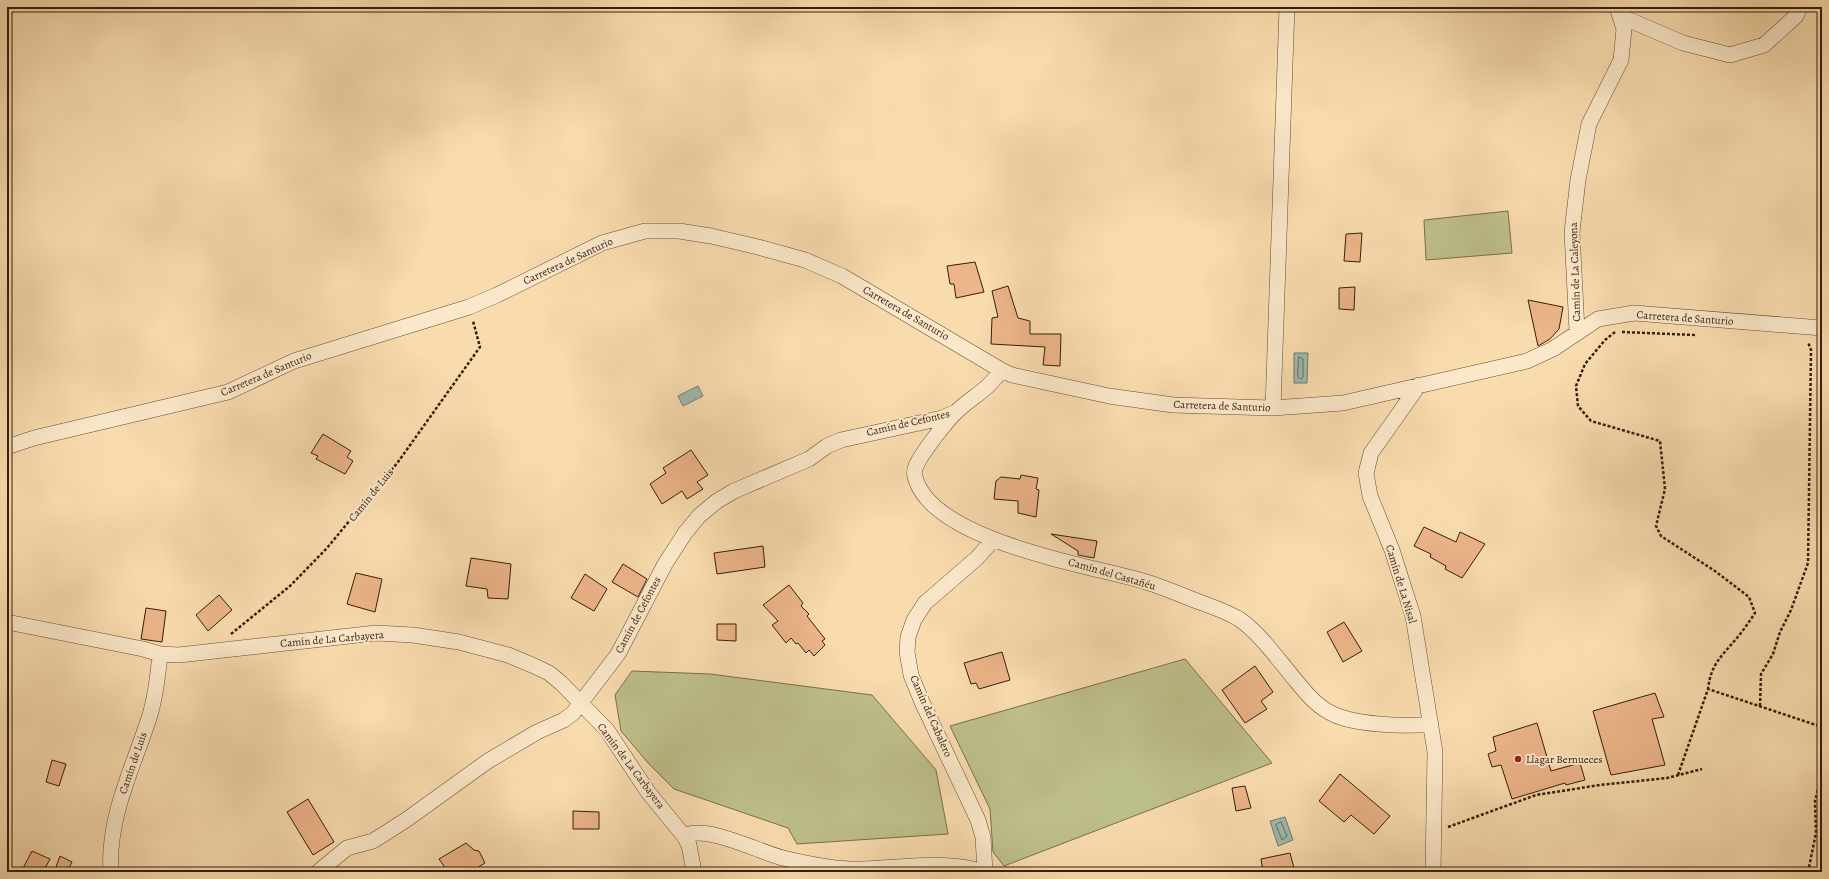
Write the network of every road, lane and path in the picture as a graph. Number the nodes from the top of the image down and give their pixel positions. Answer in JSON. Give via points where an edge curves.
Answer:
{"nodes":[{"id":1,"x":1287,"y":7,"type":"edge"},
{"id":2,"x":1800,"y":7,"type":"edge"},
{"id":3,"x":1619,"y":11,"type":"edge"},
{"id":4,"x":469,"y":307,"type":"junction"},
{"id":5,"x":1822,"y":328,"type":"edge"},
{"id":6,"x":1577,"y":331,"type":"junction"},
{"id":7,"x":1703,"y":335,"type":"dead end"},
{"id":8,"x":1806,"y":339,"type":"dead end"},
{"id":9,"x":1001,"y":370,"type":"junction"},
{"id":10,"x":1419,"y":385,"type":"junction"},
{"id":11,"x":1273,"y":408,"type":"junction"},
{"id":12,"x":956,"y":412,"type":"junction"},
{"id":13,"x":7,"y":447,"type":"edge"},
{"id":14,"x":993,"y":540,"type":"junction"},
{"id":15,"x":7,"y":622,"type":"edge"},
{"id":16,"x":210,"y":651,"type":"junction"},
{"id":17,"x":160,"y":654,"type":"junction"},
{"id":18,"x":1708,"y":689,"type":"junction"},
{"id":19,"x":581,"y":703,"type":"junction"},
{"id":20,"x":1760,"y":706,"type":"junction"},
{"id":21,"x":1430,"y":724,"type":"junction"},
{"id":22,"x":1822,"y":727,"type":"edge"},
{"id":23,"x":1702,"y":769,"type":"dead end"},
{"id":24,"x":1822,"y":774,"type":"edge"},
{"id":25,"x":1678,"y":776,"type":"junction"},
{"id":26,"x":1434,"y":831,"type":"junction"},
{"id":27,"x":684,"y":836,"type":"junction"},
{"id":28,"x":111,"y":872,"type":"edge"},
{"id":29,"x":318,"y":872,"type":"edge"},
{"id":30,"x":694,"y":872,"type":"edge"},
{"id":31,"x":982,"y":872,"type":"edge"},
{"id":32,"x":985,"y":872,"type":"edge"},
{"id":33,"x":1433,"y":872,"type":"edge"},
{"id":34,"x":1808,"y":872,"type":"edge"}],
"edges":[{"from":1,"to":11,"type":"street"},
{"from":2,"to":3,"type":"street","via":[[1796,16],[1764,45],[1730,55],[1683,43]]},
{"from":3,"to":6,"type":"street","name":"Camín de La Caleyona","via":[[1624,29],[1621,60],[1589,124],[1578,180],[1572,232]]},
{"from":4,"to":9,"type":"street","name":"Carretera de Santurio","via":[[602,243],[645,231],[679,231],[711,236],[805,260],[842,276]]},
{"from":4,"to":13,"type":"street","name":"Carretera de Santurio","via":[[294,360],[228,392],[34,438]]},
{"from":4,"to":16,"type":"path","name":"Camín de Luis","via":[[480,348],[398,462],[327,548],[290,586]]},
{"from":5,"to":6,"type":"street","name":"Carretera de Santurio","via":[[1634,314],[1598,319]]},
{"from":6,"to":10,"type":"street","name":"Carretera de Santurio","via":[[1553,349],[1527,361]]},
{"from":7,"to":18,"type":"path","via":[[1616,332],[1605,340],[1585,364],[1576,386],[1578,406],[1591,421],[1660,441],[1665,489],[1656,526],[1660,536],[1715,571],[1749,597],[1755,613],[1716,661]]},
{"from":8,"to":20,"type":"path","via":[[1811,350],[1808,563],[1773,654],[1761,674]]},
{"from":9,"to":11,"type":"street","name":"Carretera de Santurio","via":[[1012,375],[1123,398],[1173,405]]},
{"from":9,"to":12,"type":"street","name":"Camín del Castañéu","via":[[993,383]]},
{"from":10,"to":11,"type":"street","name":"Carretera de Santurio","via":[[1344,403]]},
{"from":10,"to":21,"type":"street","name":"Camín de La Nisal","via":[[1371,453],[1366,473],[1370,496],[1392,550],[1413,616]]},
{"from":12,"to":14,"type":"street","name":"Camín del Castañéu","via":[[919,459],[915,468],[915,479],[928,502]]},
{"from":12,"to":19,"type":"street","name":"Camín de Cefontes","via":[[942,418],[841,440],[809,458],[753,481],[717,501],[699,516],[685,533],[665,564],[618,654]]},
{"from":14,"to":21,"type":"street","name":"Camín del Castañéu","via":[[1007,546],[1144,582],[1239,619],[1314,702],[1329,713],[1350,720],[1411,726]]},
{"from":14,"to":32,"type":"street","name":"Camín del Cabalero","via":[[982,553],[925,603],[914,620],[908,637],[907,652],[911,675],[922,702],[978,820],[983,837]]},
{"from":15,"to":17,"type":"street","name":"Camín de La Carbayera","via":[[41,627]]},
{"from":16,"to":17,"type":"street","name":"Camín de La Carbayera","via":[[179,655]]},
{"from":16,"to":19,"type":"street","name":"Camín de La Carbayera","via":[[376,633],[412,635],[459,642],[508,655],[549,673]]},
{"from":17,"to":28,"type":"street","name":"Camín de Luis","via":[[157,689],[150,715],[119,805]]},
{"from":18,"to":20,"type":"path"},
{"from":18,"to":25,"type":"path"},
{"from":19,"to":27,"type":"street","name":"Camín de La Carbayera","via":[[607,730],[648,792]]},
{"from":19,"to":29,"type":"street","name":"Camín de Cefontes","via":[[564,720],[537,732],[488,761],[373,841],[347,848]]},
{"from":20,"to":22,"type":"path"},
{"from":21,"to":26,"type":"street","name":"Camín de La Nisal","via":[[1436,752]]},
{"from":23,"to":25,"type":"path"},
{"from":24,"to":34,"type":"path","via":[[1815,801],[1816,833]]},
{"from":25,"to":26,"type":"path","via":[[1536,795]]},
{"from":26,"to":33,"type":"street","name":"Camín de La Nisal"},
{"from":27,"to":30,"type":"street","name":"Camín de La Carbayera"},
{"from":27,"to":31,"type":"street","via":[[690,832],[719,835],[783,858],[832,867],[849,869],[951,866],[969,867]]}]}
